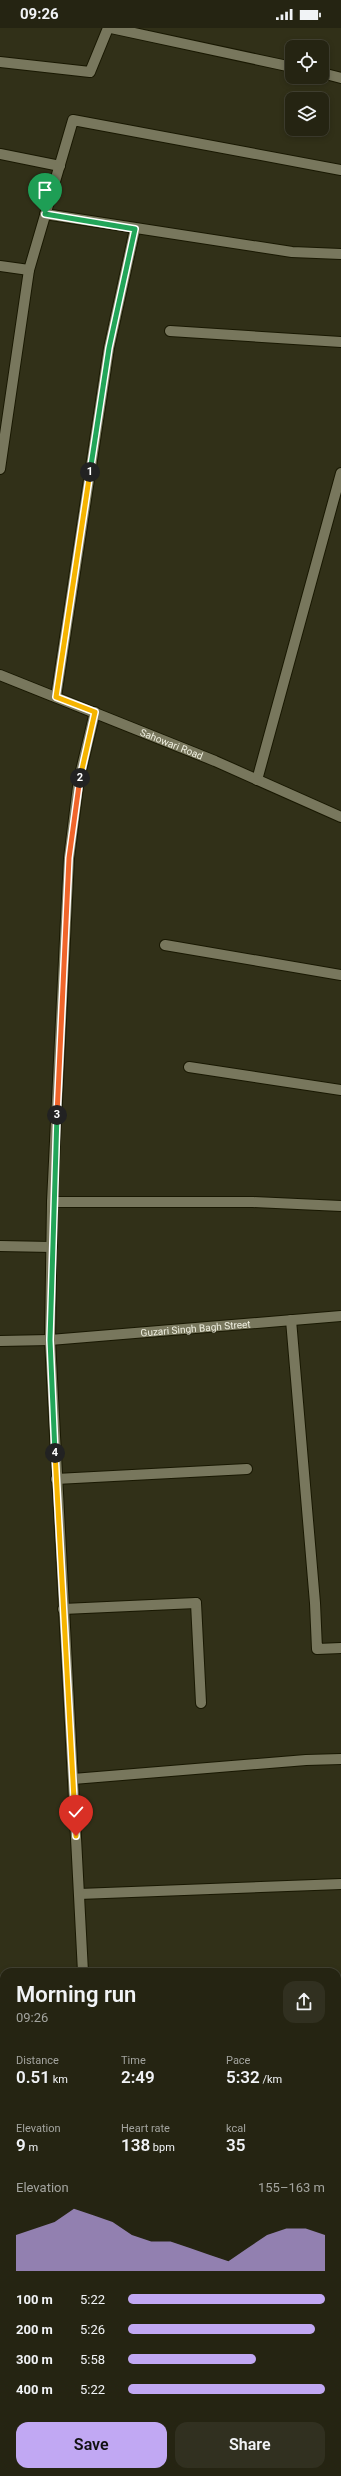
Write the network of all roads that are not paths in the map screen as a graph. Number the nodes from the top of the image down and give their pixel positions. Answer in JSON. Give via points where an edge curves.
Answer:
{"nodes":[{"id":1,"x":108,"y":28,"type":"edge"},
{"id":2,"x":111,"y":28,"type":"edge"},
{"id":3,"x":0,"y":62,"type":"edge"},
{"id":4,"x":285,"y":65,"type":"edge"},
{"id":5,"x":329,"y":75,"type":"edge"},
{"id":6,"x":341,"y":78,"type":"edge"},
{"id":7,"x":0,"y":154,"type":"edge"},
{"id":8,"x":60,"y":166,"type":"junction"},
{"id":9,"x":341,"y":170,"type":"edge"},
{"id":10,"x":45,"y":214,"type":"junction"},
{"id":11,"x":135,"y":229,"type":"junction"},
{"id":12,"x":341,"y":254,"type":"edge"},
{"id":13,"x":0,"y":266,"type":"edge"},
{"id":14,"x":29,"y":270,"type":"junction"},
{"id":15,"x":170,"y":330,"type":"dead end"},
{"id":16,"x":341,"y":342,"type":"edge"},
{"id":17,"x":0,"y":469,"type":"edge"},
{"id":18,"x":341,"y":473,"type":"edge"},
{"id":19,"x":0,"y":676,"type":"edge"},
{"id":20,"x":56,"y":697,"type":"junction"},
{"id":21,"x":95,"y":712,"type":"junction"},
{"id":22,"x":257,"y":780,"type":"junction"},
{"id":23,"x":341,"y":817,"type":"edge"},
{"id":24,"x":165,"y":945,"type":"dead end"},
{"id":25,"x":341,"y":975,"type":"edge"},
{"id":26,"x":189,"y":1067,"type":"dead end"},
{"id":27,"x":341,"y":1090,"type":"edge"},
{"id":28,"x":52,"y":1202,"type":"junction"},
{"id":29,"x":341,"y":1206,"type":"edge"},
{"id":30,"x":0,"y":1246,"type":"edge"},
{"id":31,"x":52,"y":1247,"type":"junction"},
{"id":32,"x":341,"y":1315,"type":"edge"},
{"id":33,"x":291,"y":1320,"type":"junction"},
{"id":34,"x":0,"y":1340,"type":"edge"},
{"id":35,"x":50,"y":1340,"type":"junction"},
{"id":36,"x":247,"y":1469,"type":"dead end"},
{"id":37,"x":56,"y":1479,"type":"junction"},
{"id":38,"x":63,"y":1609,"type":"junction"},
{"id":39,"x":341,"y":1648,"type":"edge"},
{"id":40,"x":201,"y":1703,"type":"dead end"},
{"id":41,"x":341,"y":1759,"type":"edge"},
{"id":42,"x":73,"y":1779,"type":"junction"},
{"id":43,"x":341,"y":1884,"type":"edge"},
{"id":44,"x":79,"y":1894,"type":"junction"},
{"id":45,"x":83,"y":1968,"type":"edge"}],
"edges":[{"from":1,"to":3,"type":"street","via":[[90,72]]},
{"from":2,"to":4,"type":"street"},
{"from":5,"to":6,"type":"street"},
{"from":7,"to":8,"type":"street"},
{"from":8,"to":9,"type":"street","via":[[73,120]]},
{"from":8,"to":10,"type":"street"},
{"from":10,"to":11,"type":"street"},
{"from":10,"to":14,"type":"street"},
{"from":11,"to":12,"type":"street","via":[[292,252]]},
{"from":11,"to":20,"type":"street","via":[[109,348]]},
{"from":13,"to":14,"type":"street"},
{"from":14,"to":17,"type":"street"},
{"from":15,"to":16,"type":"street"},
{"from":18,"to":22,"type":"street"},
{"from":19,"to":20,"type":"street","name":"Sahowari Road"},
{"from":20,"to":21,"type":"street","name":"Sahowari Road"},
{"from":21,"to":22,"type":"street","name":"Sahowari Road"},
{"from":21,"to":28,"type":"street","via":[[79,779],[69,858]]},
{"from":22,"to":23,"type":"street","name":"Sahowari Road"},
{"from":24,"to":25,"type":"street"},
{"from":26,"to":27,"type":"street"},
{"from":28,"to":29,"type":"street","via":[[253,1202]]},
{"from":28,"to":31,"type":"street"},
{"from":30,"to":31,"type":"street"},
{"from":31,"to":35,"type":"street"},
{"from":32,"to":33,"type":"street","name":"Guzari Singh Bagh Street"},
{"from":33,"to":35,"type":"street","name":"Guzari Singh Bagh Street"},
{"from":33,"to":39,"type":"street","via":[[315,1603],[316,1649]]},
{"from":34,"to":35,"type":"street","name":"Guzari Singh Bagh Street"},
{"from":35,"to":37,"type":"street"},
{"from":36,"to":37,"type":"street"},
{"from":37,"to":38,"type":"street"},
{"from":38,"to":40,"type":"street","via":[[196,1603]]},
{"from":38,"to":42,"type":"street"},
{"from":41,"to":42,"type":"street"},
{"from":42,"to":44,"type":"street"},
{"from":43,"to":44,"type":"street"},
{"from":44,"to":45,"type":"street"}]}
